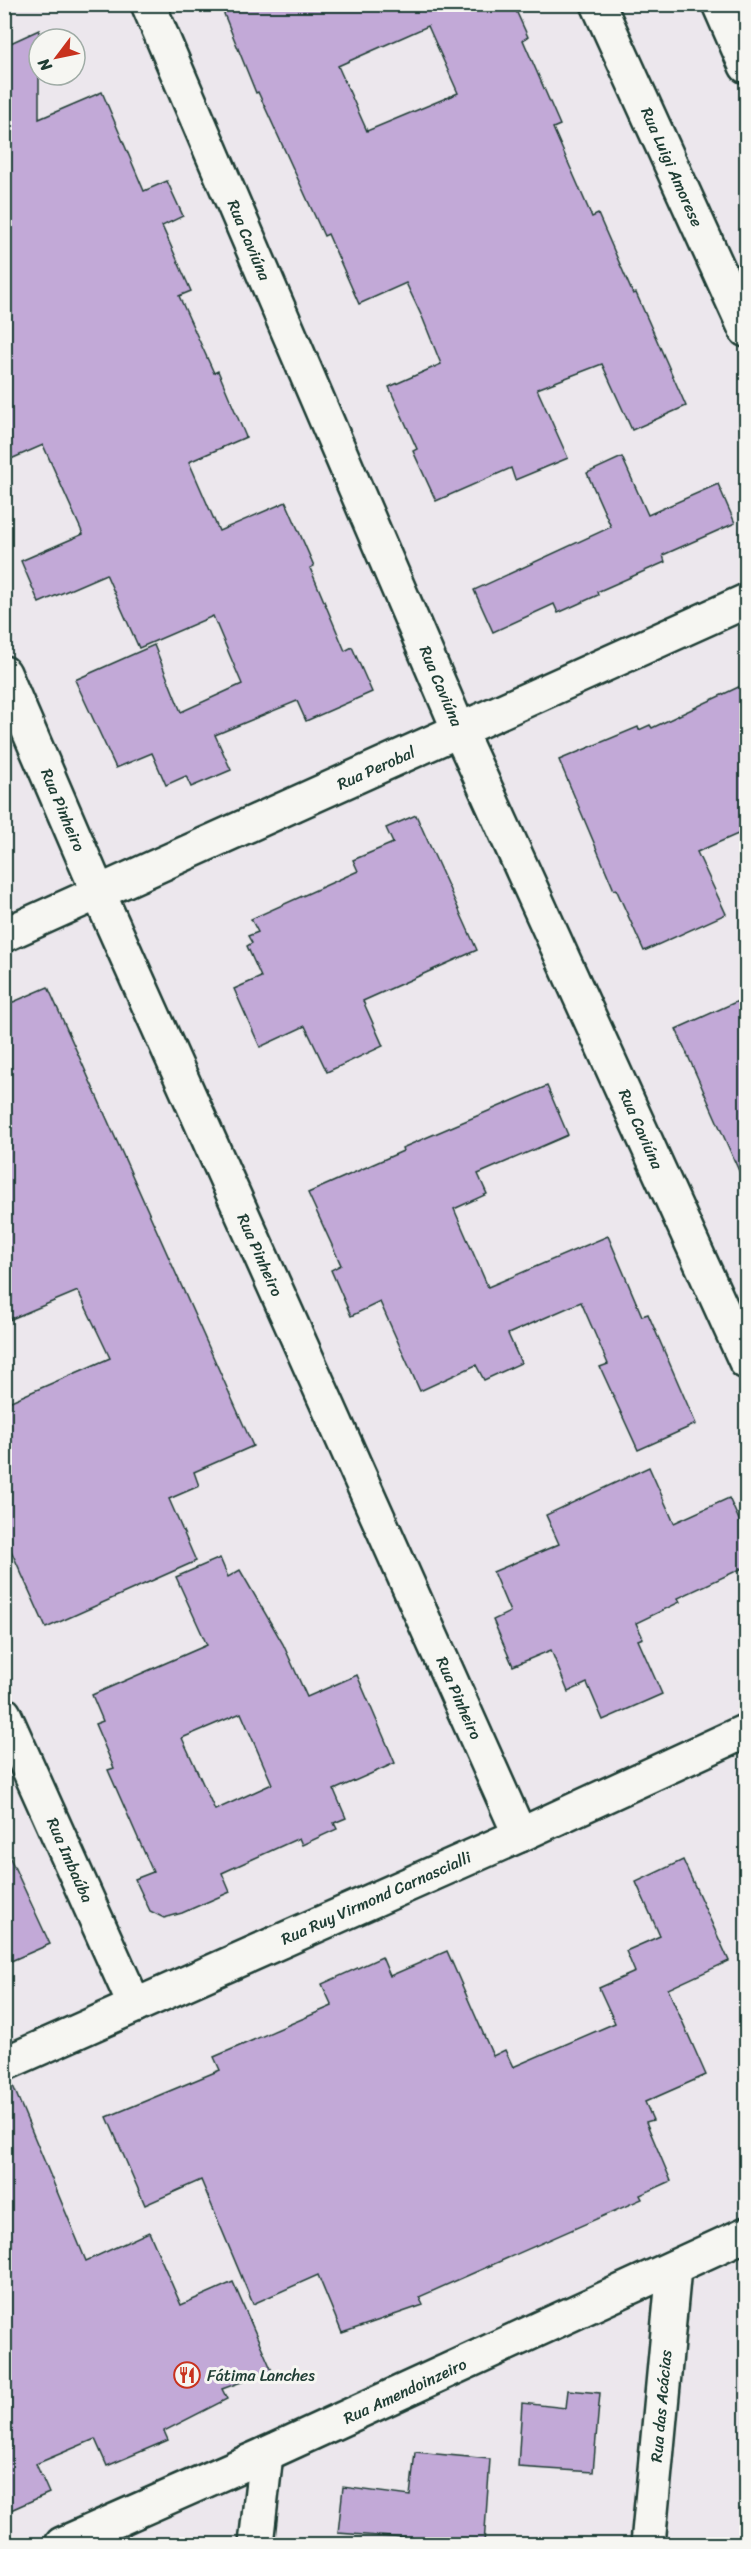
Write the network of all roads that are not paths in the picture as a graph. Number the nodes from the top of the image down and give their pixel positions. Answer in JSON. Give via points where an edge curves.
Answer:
{"nodes":[{"id":1,"x":148,"y":4,"type":"edge"},
{"id":2,"x":598,"y":4,"type":"edge"},
{"id":3,"x":719,"y":4,"type":"edge"},
{"id":4,"x":747,"y":66,"type":"edge"},
{"id":5,"x":747,"y":330,"type":"edge"},
{"id":6,"x":747,"y":601,"type":"edge"},
{"id":7,"x":4,"y":673,"type":"edge"},
{"id":8,"x":459,"y":730,"type":"junction"},
{"id":9,"x":99,"y":894,"type":"junction"},
{"id":10,"x":4,"y":935,"type":"edge"},
{"id":11,"x":747,"y":1362,"type":"edge"},
{"id":12,"x":4,"y":1714,"type":"edge"},
{"id":13,"x":747,"y":1731,"type":"edge"},
{"id":14,"x":520,"y":1834,"type":"junction"},
{"id":15,"x":135,"y":2006,"type":"junction"},
{"id":16,"x":4,"y":2064,"type":"edge"},
{"id":17,"x":747,"y":2234,"type":"edge"},
{"id":18,"x":674,"y":2268,"type":"junction"},
{"id":19,"x":266,"y":2454,"type":"junction"},
{"id":20,"x":62,"y":2544,"type":"edge"},
{"id":21,"x":256,"y":2544,"type":"edge"},
{"id":22,"x":648,"y":2544,"type":"edge"}],
"edges":[{"from":1,"to":8,"type":"street","name":"Rua Caviúna"},
{"from":2,"to":5,"type":"street","name":"Rua Luigi Amorese"},
{"from":3,"to":4,"type":"street"},
{"from":6,"to":8,"type":"street","name":"Rua Perobal"},
{"from":7,"to":9,"type":"street","name":"Rua Pinheiro"},
{"from":8,"to":9,"type":"street","name":"Rua Perobal"},
{"from":8,"to":11,"type":"street","name":"Rua Caviúna"},
{"from":9,"to":10,"type":"street","name":"Rua Perobal"},
{"from":9,"to":14,"type":"street","name":"Rua Pinheiro"},
{"from":12,"to":15,"type":"street","name":"Rua Imbaúba"},
{"from":13,"to":14,"type":"street","name":"Rua Ruy Virmond Carnascialli"},
{"from":14,"to":15,"type":"street","name":"Rua Ruy Virmond Carnascialli"},
{"from":15,"to":16,"type":"street","name":"Rua Ruy Virmond Carnascialli"},
{"from":17,"to":18,"type":"street","name":"Rua Amendoinzeiro"},
{"from":18,"to":19,"type":"street","name":"Rua Amendoinzeiro"},
{"from":18,"to":22,"type":"street","name":"Rua das Acácias"},
{"from":19,"to":20,"type":"street","name":"Rua Amendoinzeiro"},
{"from":19,"to":21,"type":"street"}]}
